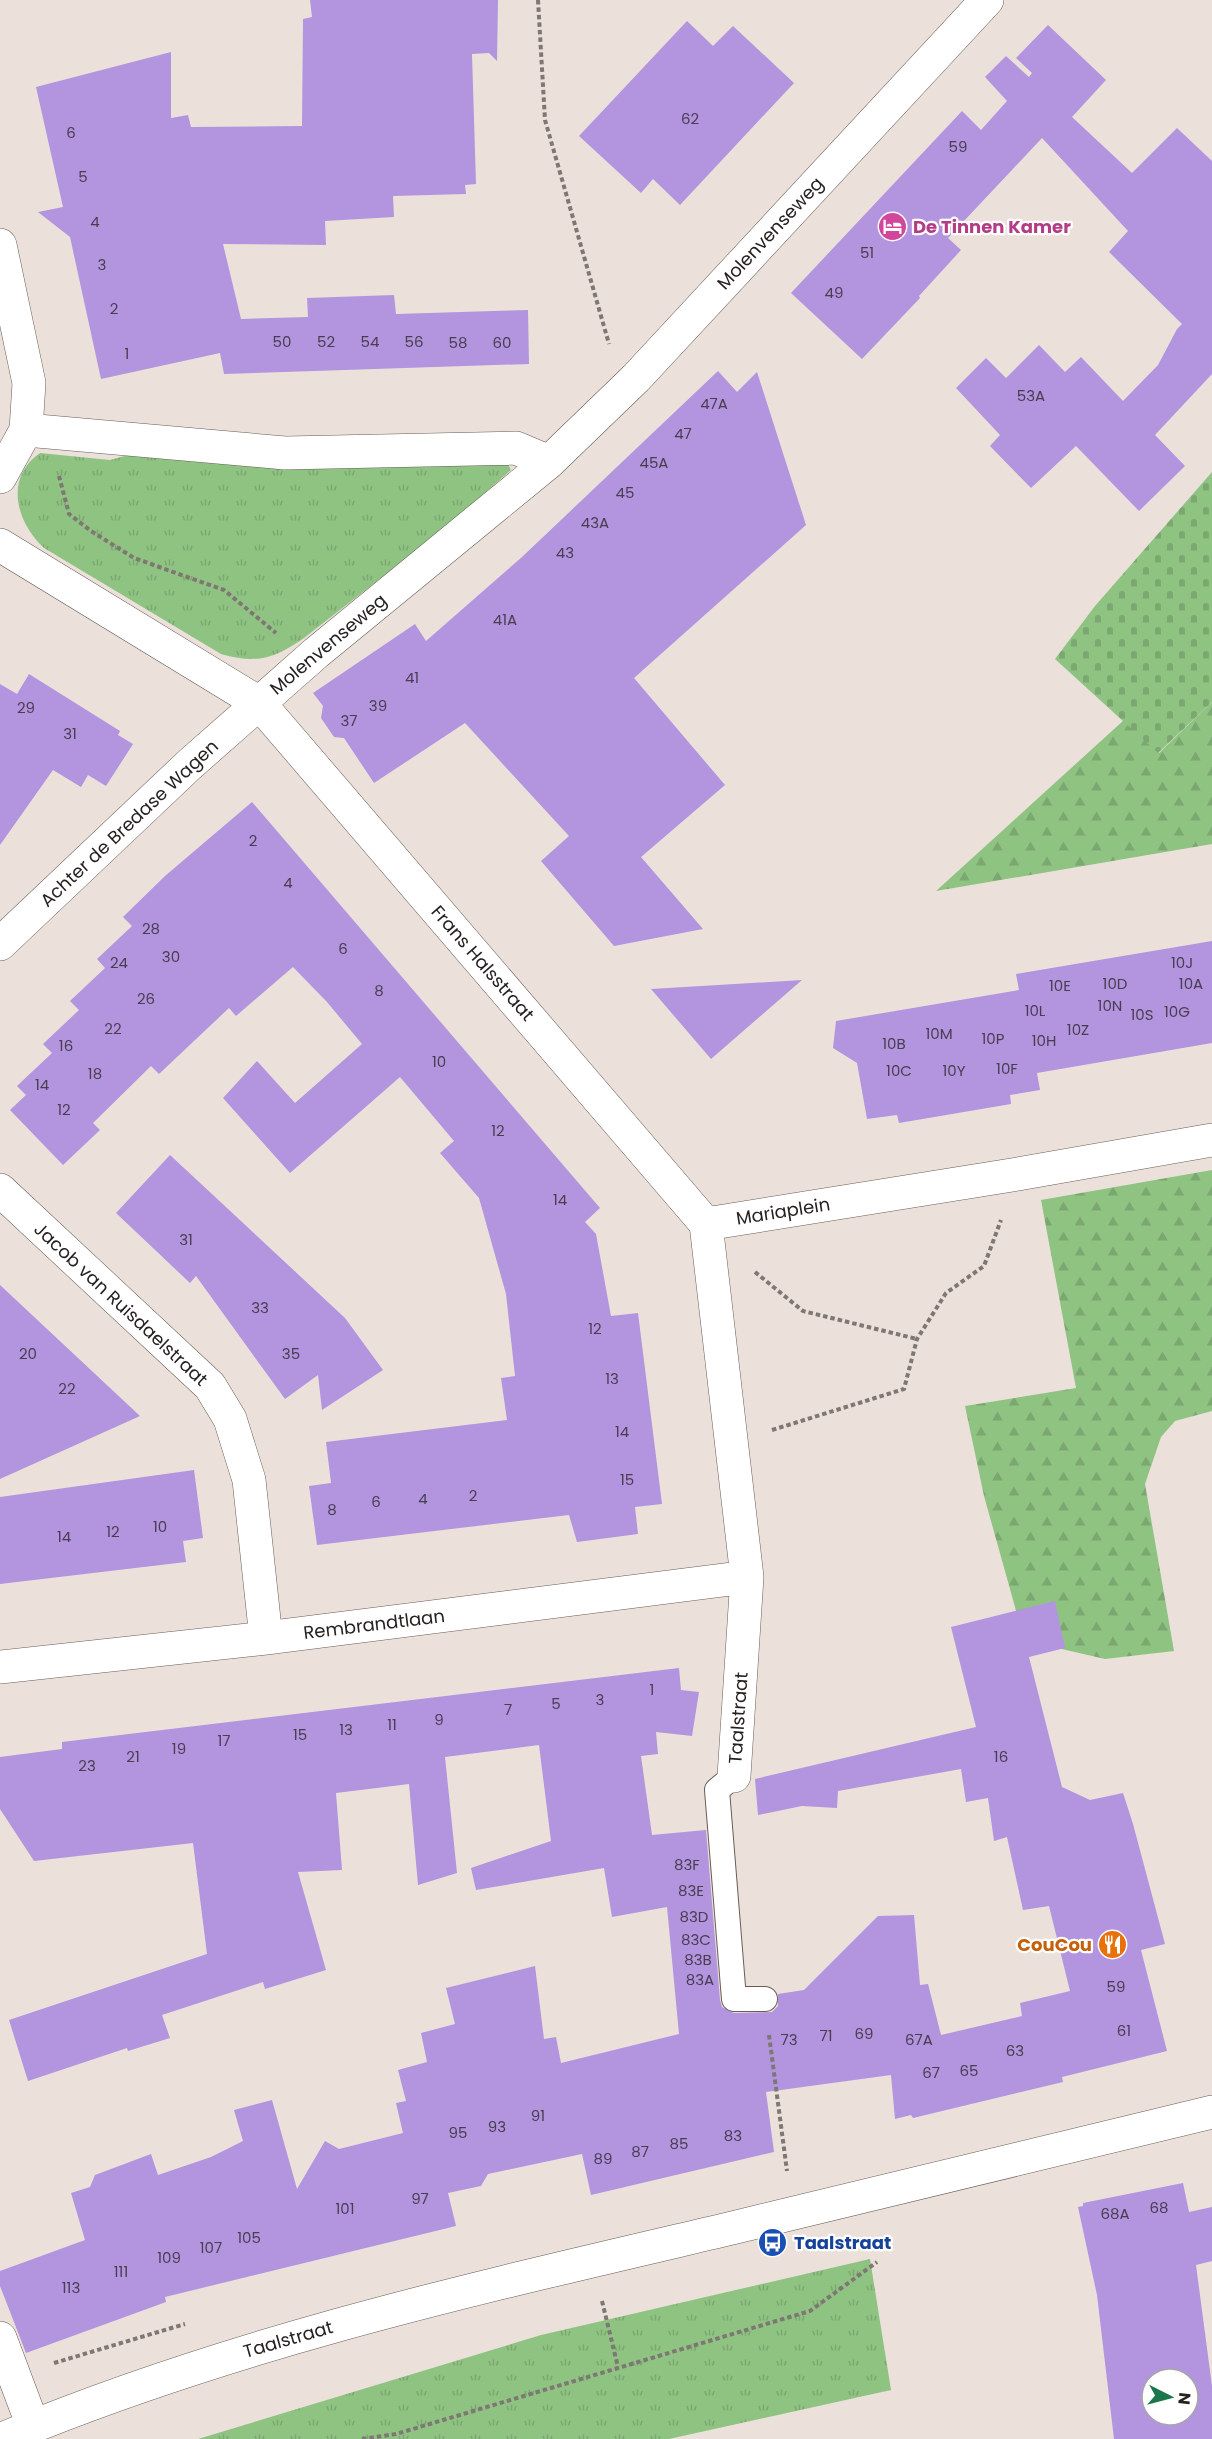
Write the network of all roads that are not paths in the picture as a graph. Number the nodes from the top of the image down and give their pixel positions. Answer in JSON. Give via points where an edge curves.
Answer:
{"nodes":[{"id":1,"x":987,"y":0,"type":"edge"},
{"id":2,"x":0,"y":245,"type":"edge"},
{"id":3,"x":26,"y":430,"type":"junction"},
{"id":4,"x":549,"y":462,"type":"junction"},
{"id":5,"x":0,"y":477,"type":"edge"},
{"id":6,"x":0,"y":545,"type":"edge"},
{"id":7,"x":259,"y":703,"type":"junction"},
{"id":8,"x":0,"y":944,"type":"edge"},
{"id":9,"x":1212,"y":1140,"type":"edge"},
{"id":10,"x":0,"y":1190,"type":"edge"},
{"id":11,"x":706,"y":1224,"type":"junction"},
{"id":12,"x":747,"y":1577,"type":"junction"},
{"id":13,"x":266,"y":1638,"type":"junction"},
{"id":14,"x":0,"y":1667,"type":"edge"},
{"id":15,"x":734,"y":1776,"type":"joint"},
{"id":16,"x":765,"y":1999,"type":"dead end"},
{"id":17,"x":1212,"y":2112,"type":"edge"},
{"id":18,"x":0,"y":2338,"type":"edge"},
{"id":19,"x":33,"y":2426,"type":"junction"},
{"id":20,"x":2,"y":2439,"type":"edge"}],
"edges":[{"from":1,"to":4,"type":"street","name":"Molenvenseweg","via":[[636,378]]},
{"from":2,"to":3,"type":"street","via":[[29,383]]},
{"from":3,"to":4,"type":"street","via":[[285,453],[516,448]]},
{"from":3,"to":5,"type":"street"},
{"from":4,"to":7,"type":"street","name":"Molenvenseweg"},
{"from":6,"to":7,"type":"street","name":"Molenvenseweg"},
{"from":7,"to":8,"type":"street","name":"Achter de Bredase Wagen"},
{"from":7,"to":11,"type":"street","name":"Frans Halsstraat"},
{"from":9,"to":11,"type":"street","name":"Mariaplein"},
{"from":10,"to":13,"type":"street","name":"Jacob van Ruisdaelstraat","via":[[210,1386],[231,1419],[249,1480]]},
{"from":11,"to":12,"type":"street"},
{"from":12,"to":13,"type":"street","name":"Rembrandtlaan"},
{"from":12,"to":15,"type":"street","name":"Taalstraat"},
{"from":13,"to":14,"type":"street","name":"Rembrandtlaan"},
{"from":15,"to":16,"type":"lane","name":"Taalstraat","via":[[717,1790],[734,1999]]},
{"from":17,"to":19,"type":"street","name":"Taalstraat","via":[[360,2317],[212,2361]]},
{"from":18,"to":19,"type":"street"},
{"from":19,"to":20,"type":"street","name":"Taalstraat"}]}
